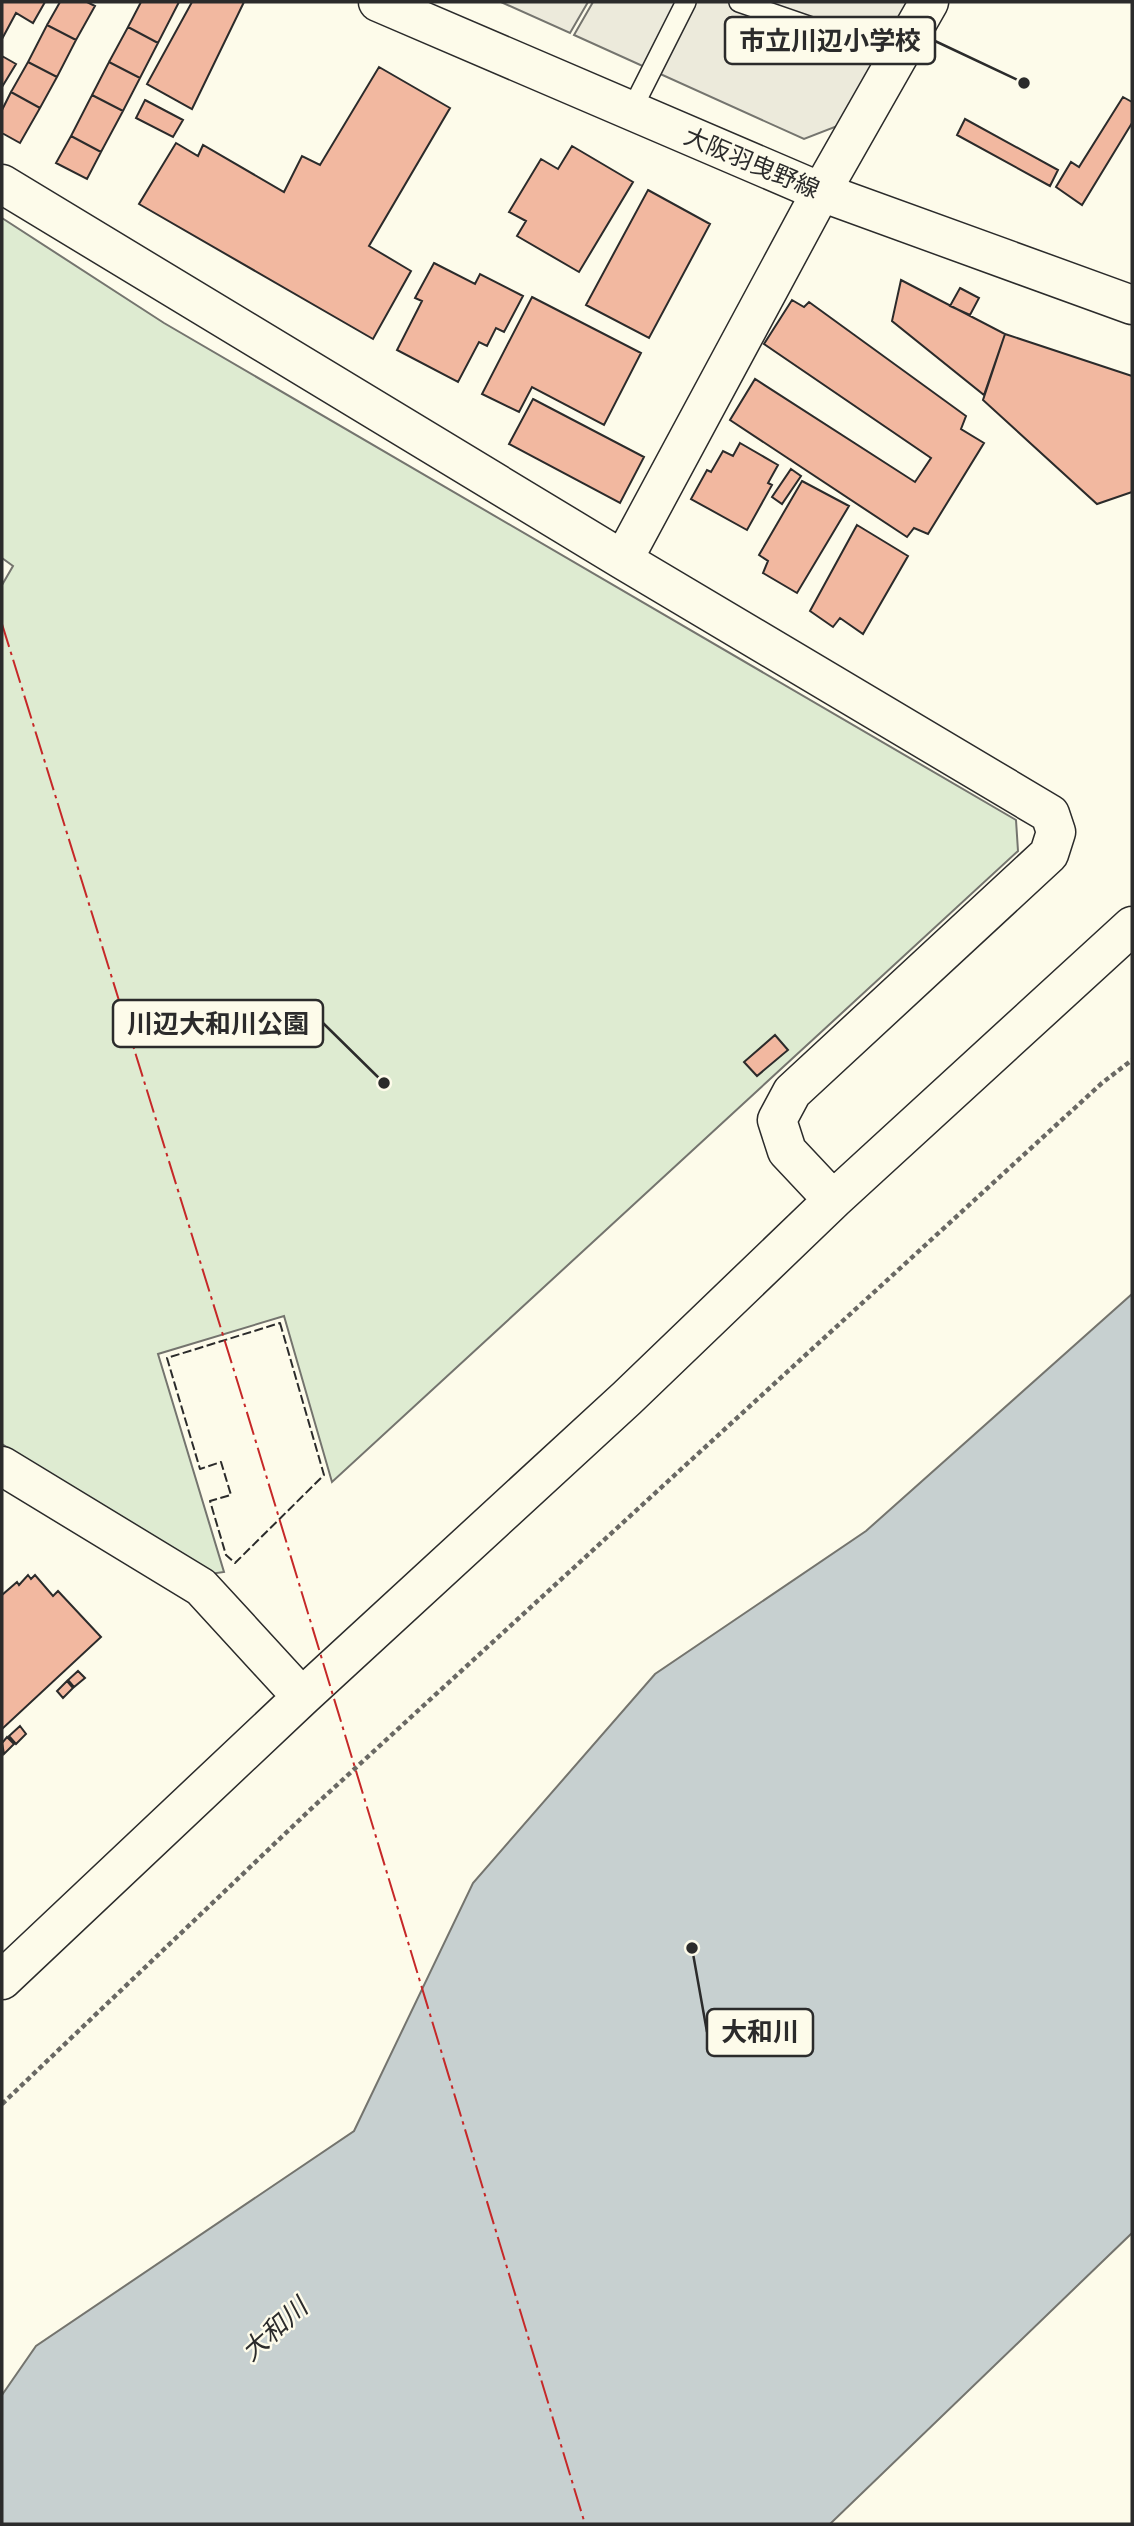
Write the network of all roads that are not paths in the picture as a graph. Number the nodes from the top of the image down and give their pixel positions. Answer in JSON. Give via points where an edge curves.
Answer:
{"nodes":[{"id":1,"x":378,"y":2,"type":"edge"},
{"id":2,"x":686,"y":2,"type":"edge"},
{"id":3,"x":739,"y":2,"type":"edge"},
{"id":4,"x":929,"y":2,"type":"edge"},
{"id":5,"x":898,"y":57,"type":"junction"},
{"id":6,"x":631,"y":111,"type":"junction"},
{"id":7,"x":2,"y":184,"type":"edge"},
{"id":8,"x":821,"y":192,"type":"junction"},
{"id":9,"x":1132,"y":305,"type":"edge"},
{"id":10,"x":623,"y":560,"type":"junction"},
{"id":11,"x":1132,"y":926,"type":"edge"},
{"id":12,"x":833,"y":1200,"type":"junction"},
{"id":13,"x":2,"y":1466,"type":"edge"},
{"id":14,"x":302,"y":1698,"type":"junction"},
{"id":15,"x":2,"y":1980,"type":"edge"}],
"edges":[{"from":1,"to":6,"type":"street","name":"大阪羽曳野線"},
{"from":2,"to":6,"type":"lane"},
{"from":3,"to":5,"type":"lane"},
{"from":4,"to":5,"type":"street"},
{"from":5,"to":8,"type":"street"},
{"from":6,"to":8,"type":"street","name":"大阪羽曳野線"},
{"from":7,"to":10,"type":"street"},
{"from":8,"to":9,"type":"street","name":"大阪羽曳野線"},
{"from":8,"to":10,"type":"street"},
{"from":10,"to":12,"type":"street","via":[[1050,814],[1056,832],[1049,854],[792,1091],[777,1120],[787,1151]]},
{"from":11,"to":12,"type":"street"},
{"from":12,"to":14,"type":"street","via":[[627,1398]]},
{"from":13,"to":14,"type":"street","via":[[201,1587]]},
{"from":14,"to":15,"type":"street"}]}
